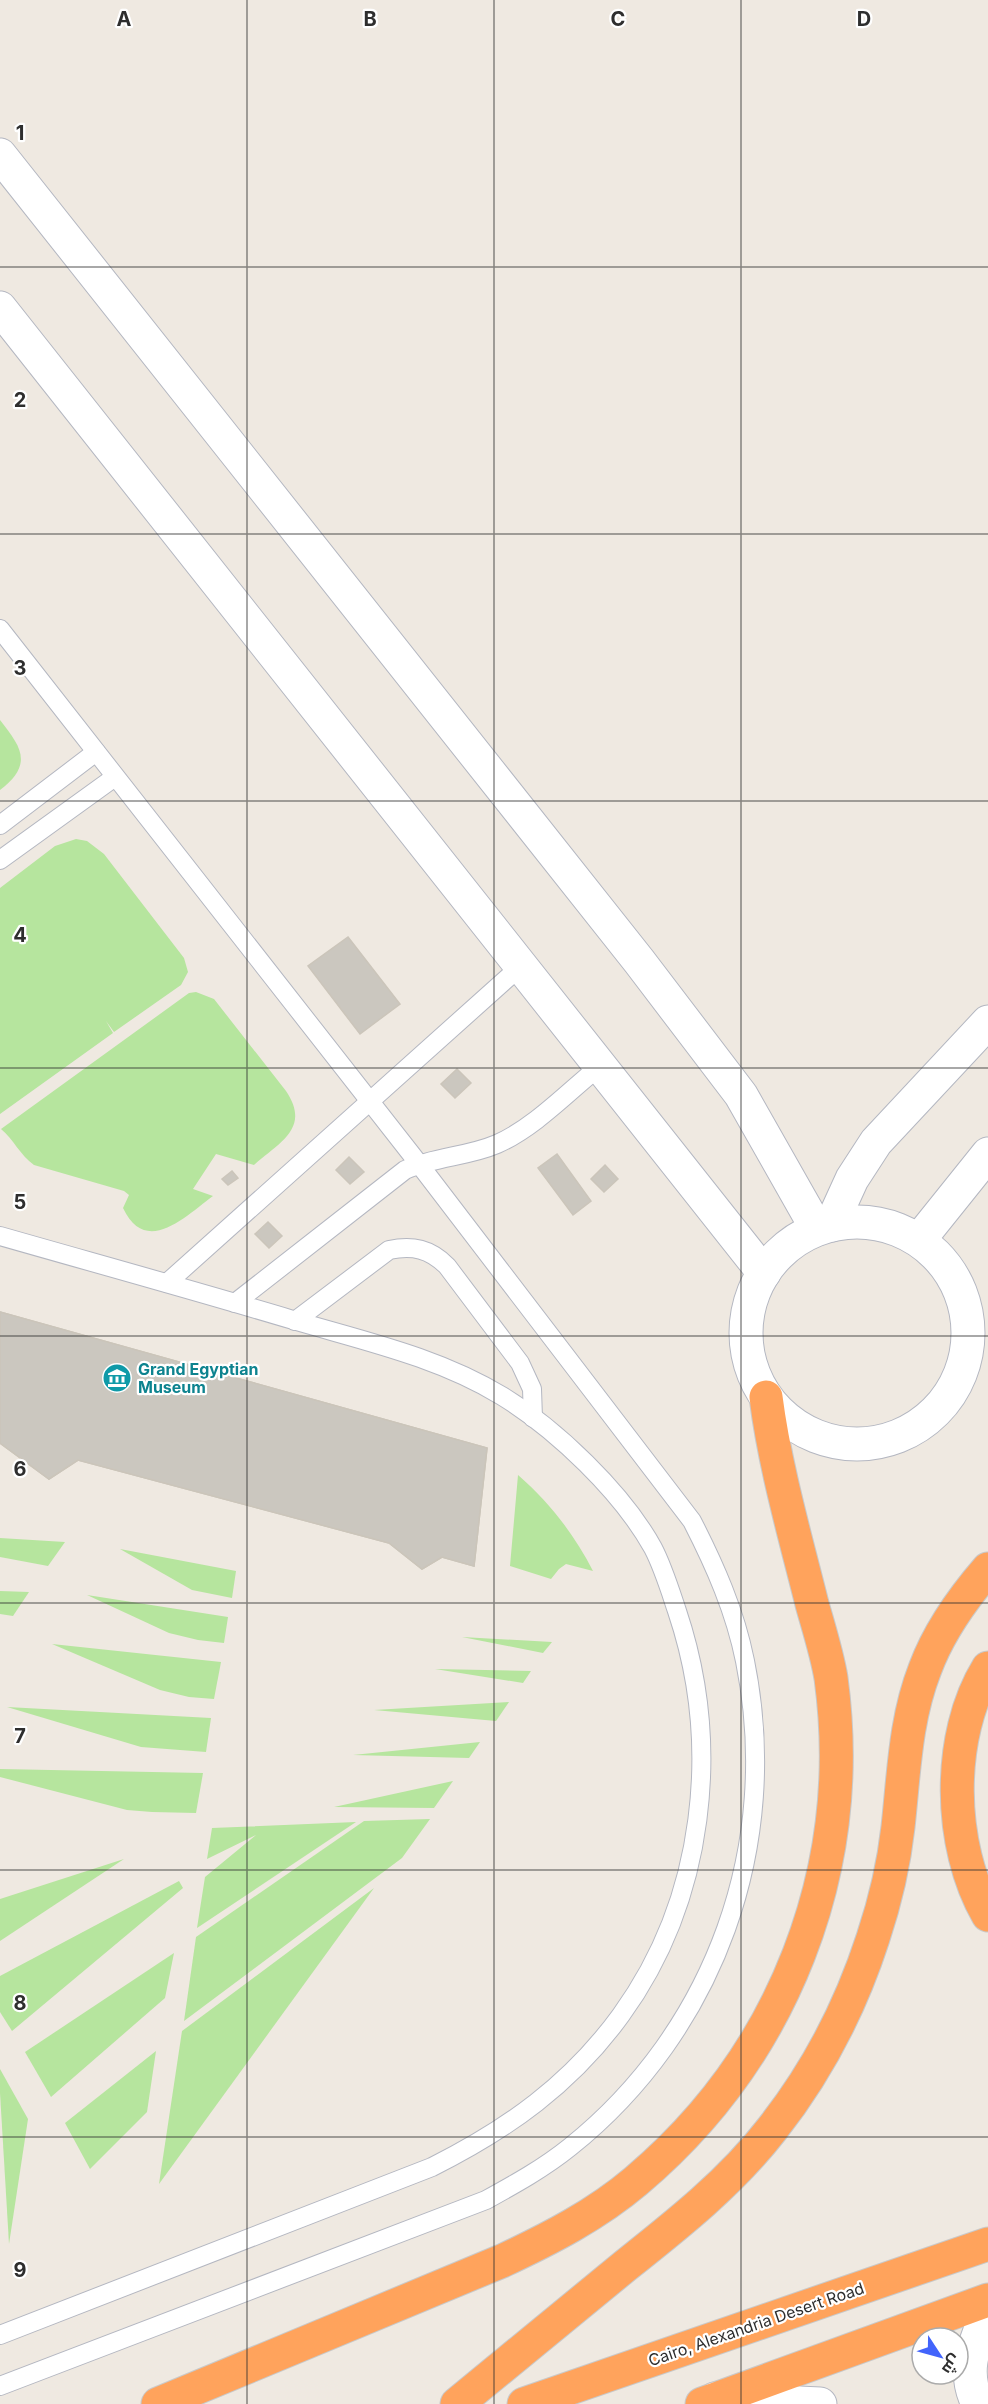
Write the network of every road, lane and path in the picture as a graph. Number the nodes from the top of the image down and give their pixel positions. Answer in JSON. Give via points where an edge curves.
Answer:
{"nodes":[{"id":1,"x":0,"y":155,"type":"edge"},
{"id":2,"x":0,"y":308,"type":"edge"},
{"id":3,"x":0,"y":629,"type":"edge"},
{"id":4,"x":96,"y":752,"type":"junction"},
{"id":5,"x":115,"y":777,"type":"junction"},
{"id":6,"x":0,"y":825,"type":"edge"},
{"id":7,"x":0,"y":860,"type":"edge"},
{"id":8,"x":522,"y":965,"type":"junction"},
{"id":9,"x":988,"y":1022,"type":"edge"},
{"id":10,"x":600,"y":1066,"type":"junction"},
{"id":11,"x":371,"y":1102,"type":"junction"},
{"id":12,"x":988,"y":1154,"type":"edge"},
{"id":13,"x":419,"y":1164,"type":"junction"},
{"id":14,"x":824,"y":1227,"type":"junction"},
{"id":15,"x":0,"y":1236,"type":"edge"},
{"id":16,"x":919,"y":1240,"type":"junction"},
{"id":17,"x":764,"y":1273,"type":"junction"},
{"id":18,"x":167,"y":1283,"type":"junction"},
{"id":19,"x":235,"y":1303,"type":"junction"},
{"id":20,"x":295,"y":1321,"type":"junction"},
{"id":21,"x":766,"y":1397,"type":"junction"},
{"id":22,"x":533,"y":1418,"type":"junction"},
{"id":23,"x":988,"y":1569,"type":"edge"},
{"id":24,"x":988,"y":1668,"type":"edge"},
{"id":25,"x":988,"y":1914,"type":"edge"},
{"id":26,"x":988,"y":2244,"type":"edge"},
{"id":27,"x":988,"y":2300,"type":"edge"},
{"id":28,"x":988,"y":2311,"type":"edge"},
{"id":29,"x":0,"y":2335,"type":"edge"},
{"id":30,"x":0,"y":2386,"type":"edge"},
{"id":31,"x":709,"y":2401,"type":"edge"},
{"id":32,"x":158,"y":2404,"type":"edge"},
{"id":33,"x":457,"y":2404,"type":"edge"},
{"id":34,"x":524,"y":2404,"type":"edge"},
{"id":35,"x":820,"y":2404,"type":"edge"},
{"id":36,"x":978,"y":2404,"type":"edge"}],
"edges":[{"from":1,"to":14,"type":"street","via":[[660,987],[741,1095]]},
{"from":2,"to":8,"type":"street"},
{"from":3,"to":4,"type":"lane"},
{"from":4,"to":5,"type":"lane"},
{"from":4,"to":6,"type":"lane"},
{"from":5,"to":7,"type":"lane"},
{"from":5,"to":11,"type":"lane"},
{"from":8,"to":10,"type":"street"},
{"from":8,"to":11,"type":"lane"},
{"from":9,"to":14,"type":"street","via":[[876,1142]]},
{"from":10,"to":13,"type":"lane","via":[[510,1138],[487,1148]]},
{"from":10,"to":17,"type":"street"},
{"from":11,"to":13,"type":"lane"},
{"from":11,"to":18,"type":"lane"},
{"from":12,"to":16,"type":"street"},
{"from":13,"to":19,"type":"lane","via":[[391,1179]]},
{"from":13,"to":30,"type":"lane","via":[[692,1521],[714,1565],[745,1659],[754,1718],[754,1807],[735,1905],[697,1996],[641,2078],[607,2115],[529,2176],[486,2200]]},
{"from":14,"to":16,"type":"street","via":[[862,1222],[892,1227]]},
{"from":14,"to":17,"type":"street","via":[[788,1247]]},
{"from":15,"to":18,"type":"lane"},
{"from":16,"to":21,"type":"street","via":[[949,1271],[966,1311],[968,1333],[960,1375],[936,1411],[900,1436],[880,1442],[837,1443],[796,1426]]},
{"from":17,"to":21,"type":"street","via":[[754,1292],[746,1335],[755,1378]]},
{"from":18,"to":19,"type":"lane"},
{"from":19,"to":20,"type":"lane"},
{"from":20,"to":22,"type":"lane","via":[[437,1363],[479,1383]]},
{"from":20,"to":22,"type":"lane","via":[[389,1250],[421,1248],[447,1266],[520,1363],[532,1389]]},
{"from":21,"to":32,"type":"highway","via":[[776,1462],[830,1675],[836,1726],[832,1829],[822,1880],[790,1978],[767,2025],[739,2069],[673,2148],[592,2213],[548,2240],[502,2261]]},
{"from":22,"to":29,"type":"lane","via":[[599,1478],[654,1549],[686,1638],[697,1686],[702,1735],[697,1833],[669,1928],[648,1972],[621,2014],[556,2088],[476,2145],[432,2167]]},
{"from":23,"to":33,"type":"highway","via":[[964,1597],[925,1669],[907,1737],[897,1830],[874,1936],[832,2038],[804,2084],[772,2129],[697,2208]]},
{"from":24,"to":25,"type":"highway","via":[[963,1733],[956,1789],[962,1846],[979,1899]]},
{"from":26,"to":34,"type":"highway","name":"Cairo, Alexandria Desert Road"},
{"from":27,"to":31,"type":"highway"},
{"from":28,"to":36,"type":"street","via":[[969,2367]]},
{"from":31,"to":35,"type":"street"}]}
